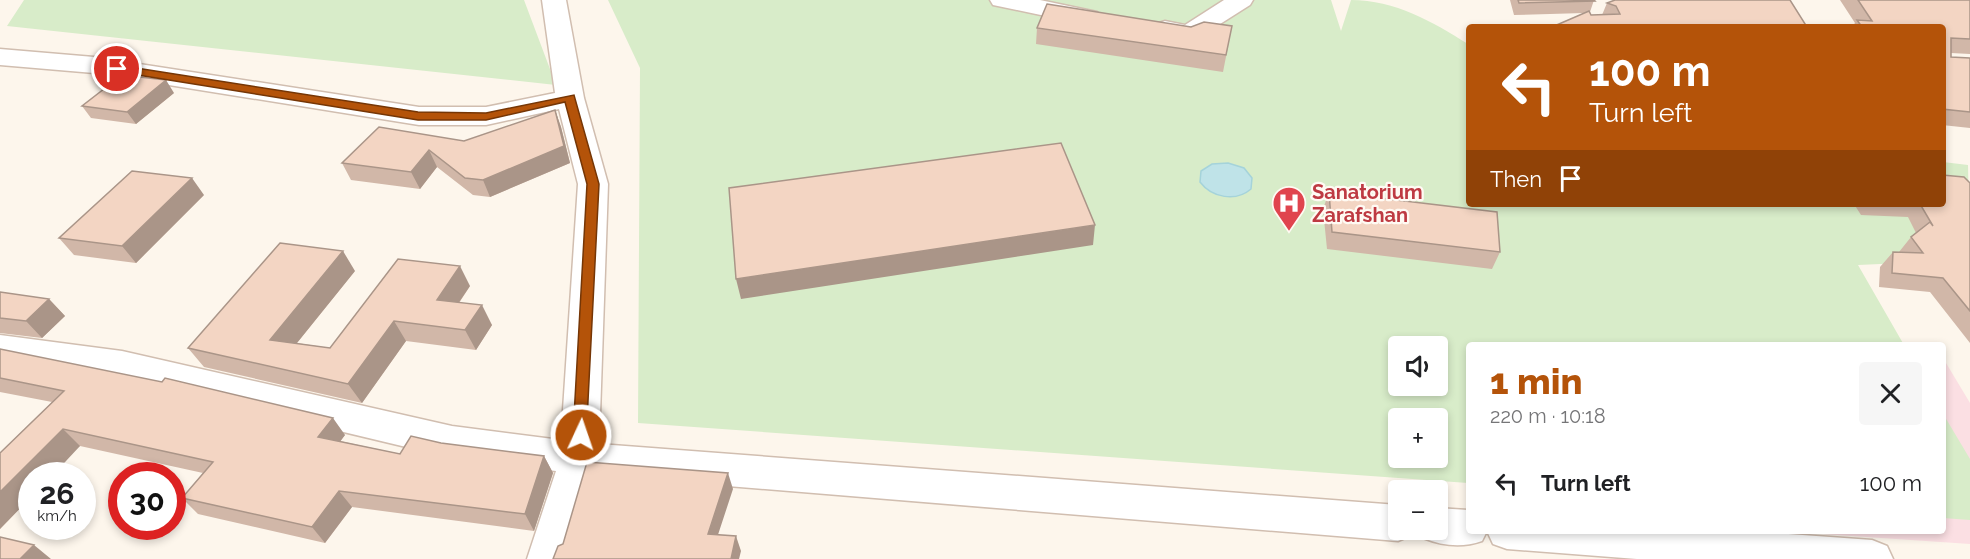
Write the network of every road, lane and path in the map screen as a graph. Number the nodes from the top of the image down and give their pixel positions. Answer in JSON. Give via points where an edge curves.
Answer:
{"nodes":[{"id":1,"x":554,"y":0,"type":"edge"},
{"id":2,"x":1002,"y":0,"type":"edge"},
{"id":3,"x":1241,"y":0,"type":"edge"},
{"id":4,"x":1108,"y":20,"type":"edge"},
{"id":5,"x":1143,"y":25,"type":"edge"},
{"id":6,"x":0,"y":57,"type":"edge"},
{"id":7,"x":570,"y":98,"type":"junction"},
{"id":8,"x":0,"y":348,"type":"edge"},
{"id":9,"x":579,"y":458,"type":"junction"},
{"id":10,"x":1388,"y":522,"type":"edge"},
{"id":11,"x":1448,"y":527,"type":"edge"},
{"id":12,"x":1466,"y":528,"type":"edge"},
{"id":13,"x":1546,"y":534,"type":"edge"},
{"id":14,"x":548,"y":559,"type":"edge"},
{"id":15,"x":1872,"y":559,"type":"edge"}],
"edges":[{"from":1,"to":7,"type":"street"},
{"from":2,"to":4,"type":"street"},
{"from":3,"to":5,"type":"street","via":[[1190,33]]},
{"from":6,"to":7,"type":"street","via":[[94,65],[418,116],[486,116]]},
{"from":7,"to":9,"type":"street","via":[[593,184]]},
{"from":8,"to":9,"type":"street","via":[[122,365],[452,442]]},
{"from":9,"to":10,"type":"street"},
{"from":9,"to":14,"type":"street"},
{"from":11,"to":12,"type":"street"},
{"from":13,"to":15,"type":"street"}]}
